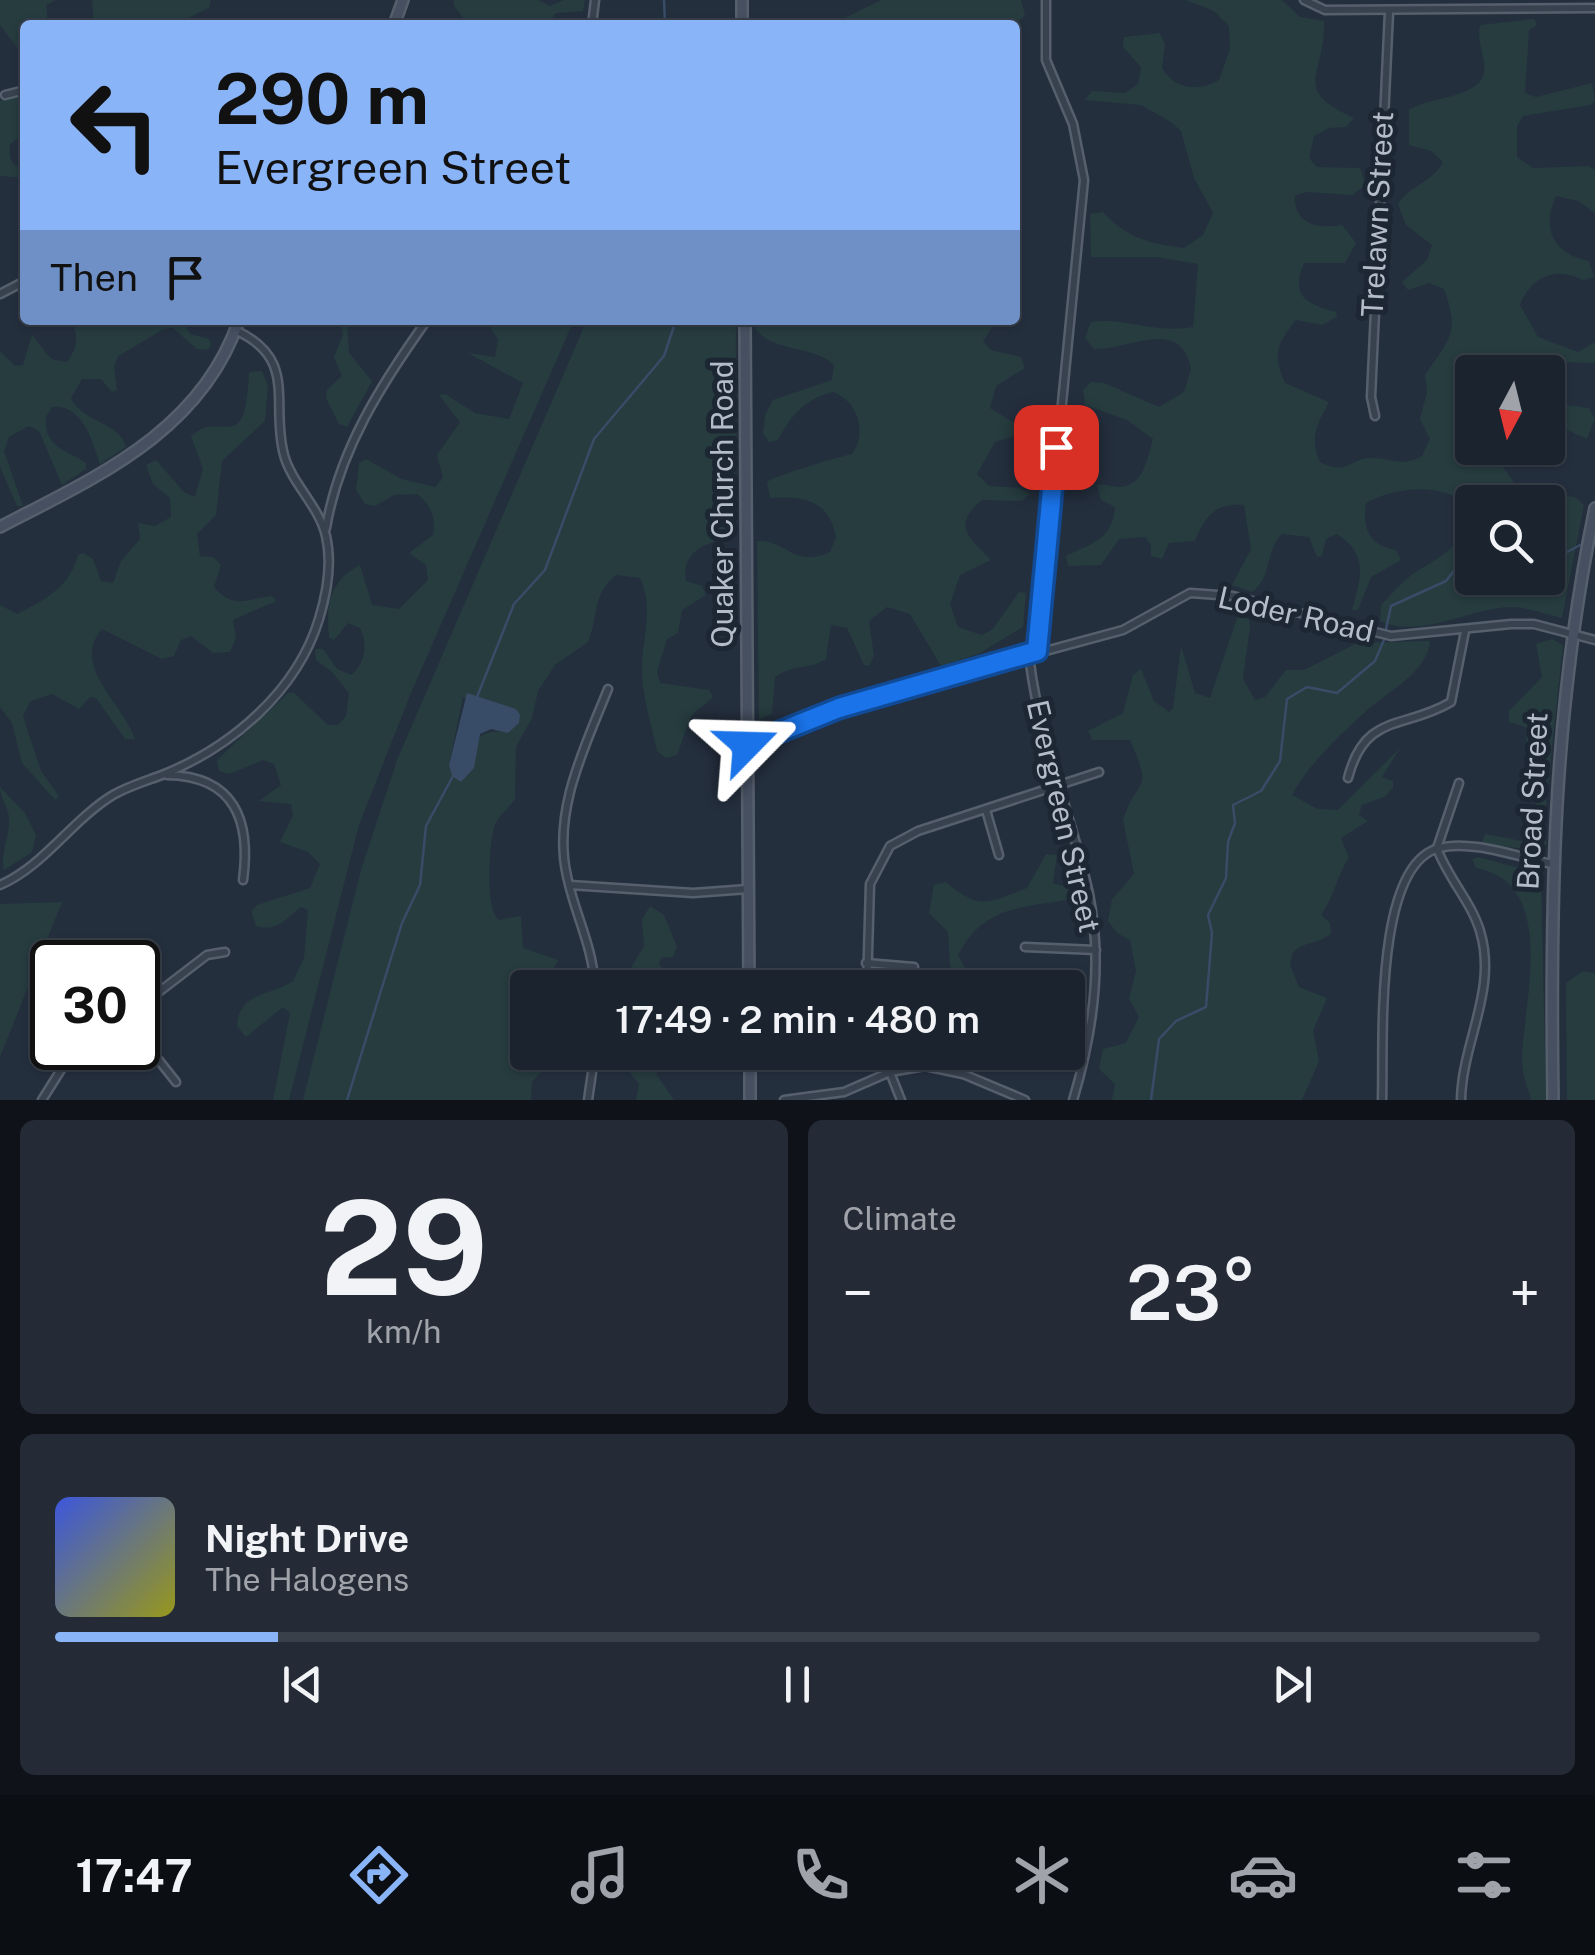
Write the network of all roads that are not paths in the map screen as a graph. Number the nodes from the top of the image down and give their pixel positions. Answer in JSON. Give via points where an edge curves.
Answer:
{"nodes":[{"id":1,"x":1046,"y":0,"type":"edge"},
{"id":2,"x":1304,"y":0,"type":"edge"},
{"id":3,"x":1595,"y":8,"type":"edge"},
{"id":4,"x":1389,"y":12,"type":"junction"},
{"id":5,"x":20,"y":91,"type":"edge"},
{"id":6,"x":5,"y":95,"type":"dead end"},
{"id":7,"x":237,"y":325,"type":"edge"},
{"id":8,"x":423,"y":325,"type":"edge"},
{"id":9,"x":745,"y":325,"type":"edge"},
{"id":10,"x":1375,"y":416,"type":"dead end"},
{"id":11,"x":1595,"y":508,"type":"edge"},
{"id":12,"x":0,"y":527,"type":"edge"},
{"id":13,"x":325,"y":531,"type":"junction"},
{"id":14,"x":1466,"y":631,"type":"junction"},
{"id":15,"x":1570,"y":634,"type":"junction"},
{"id":16,"x":1595,"y":640,"type":"edge"},
{"id":17,"x":1037,"y":651,"type":"junction"},
{"id":18,"x":608,"y":689,"type":"dead end"},
{"id":19,"x":747,"y":745,"type":"junction"},
{"id":20,"x":1099,"y":772,"type":"dead end"},
{"id":21,"x":161,"y":776,"type":"junction"},
{"id":22,"x":1348,"y":778,"type":"dead end"},
{"id":23,"x":1459,"y":783,"type":"dead end"},
{"id":24,"x":1057,"y":788,"type":"junction"},
{"id":25,"x":986,"y":810,"type":"junction"},
{"id":26,"x":1437,"y":848,"type":"junction"},
{"id":27,"x":999,"y":855,"type":"dead end"},
{"id":28,"x":1553,"y":864,"type":"junction"},
{"id":29,"x":244,"y":880,"type":"dead end"},
{"id":30,"x":0,"y":885,"type":"edge"},
{"id":31,"x":570,"y":886,"type":"junction"},
{"id":32,"x":748,"y":889,"type":"junction"},
{"id":33,"x":1025,"y":946,"type":"dead end"},
{"id":34,"x":1096,"y":950,"type":"junction"},
{"id":35,"x":225,"y":952,"type":"dead end"},
{"id":36,"x":866,"y":963,"type":"junction"},
{"id":37,"x":914,"y":967,"type":"dead end"},
{"id":38,"x":594,"y":970,"type":"edge"},
{"id":39,"x":749,"y":970,"type":"edge"},
{"id":40,"x":866,"y":970,"type":"edge"},
{"id":41,"x":160,"y":991,"type":"edge"},
{"id":42,"x":160,"y":1062,"type":"edge"},
{"id":43,"x":61,"y":1070,"type":"edge"},
{"id":44,"x":592,"y":1070,"type":"edge"},
{"id":45,"x":750,"y":1070,"type":"edge"},
{"id":46,"x":890,"y":1072,"type":"junction"},
{"id":47,"x":176,"y":1082,"type":"dead end"},
{"id":48,"x":42,"y":1100,"type":"edge"},
{"id":49,"x":588,"y":1100,"type":"edge"},
{"id":50,"x":750,"y":1100,"type":"edge"},
{"id":51,"x":784,"y":1100,"type":"edge"},
{"id":52,"x":901,"y":1100,"type":"edge"},
{"id":53,"x":1025,"y":1100,"type":"edge"},
{"id":54,"x":1073,"y":1100,"type":"edge"},
{"id":55,"x":1382,"y":1100,"type":"edge"},
{"id":56,"x":1461,"y":1100,"type":"edge"},
{"id":57,"x":1553,"y":1100,"type":"edge"}],
"edges":[{"from":1,"to":17,"type":"street","name":"Evergreen Street","via":[[1046,60],[1073,124],[1084,180]]},
{"from":2,"to":4,"type":"street","via":[[1325,10]]},
{"from":3,"to":4,"type":"street"},
{"from":4,"to":10,"type":"street","name":"Trelawn Street","via":[[1373,278]]},
{"from":5,"to":6,"type":"street"},
{"from":7,"to":12,"type":"street","via":[[193,399],[156,438],[92,481]]},
{"from":7,"to":13,"type":"street","via":[[275,365],[286,461]]},
{"from":8,"to":13,"type":"street","via":[[374,395]]},
{"from":9,"to":19,"type":"street","name":"Quaker Church Road"},
{"from":11,"to":15,"type":"street","name":"Broad Street"},
{"from":13,"to":21,"type":"street","via":[[322,607],[284,688],[230,736]]},
{"from":14,"to":15,"type":"street","name":"Loder Road","via":[[1523,624]]},
{"from":14,"to":17,"type":"street","name":"Loder Road","via":[[1391,636],[1199,593],[1123,630]]},
{"from":14,"to":22,"type":"street","via":[[1450,702],[1365,738]]},
{"from":15,"to":16,"type":"street","name":"Loder Road"},
{"from":15,"to":28,"type":"street","name":"Broad Street"},
{"from":17,"to":19,"type":"street","name":"Loder Road","via":[[839,708]]},
{"from":17,"to":24,"type":"street","name":"Evergreen Street","via":[[1030,662],[1036,708]]},
{"from":18,"to":31,"type":"street","via":[[568,798],[564,847]]},
{"from":19,"to":32,"type":"street","name":"Quaker Church Road"},
{"from":20,"to":24,"type":"street"},
{"from":21,"to":29,"type":"street","via":[[197,778],[227,795],[246,835]]},
{"from":21,"to":30,"type":"street","via":[[112,796]]},
{"from":23,"to":26,"type":"street"},
{"from":24,"to":25,"type":"street"},
{"from":24,"to":34,"type":"street","name":"Evergreen Street","via":[[1089,896]]},
{"from":25,"to":27,"type":"street"},
{"from":25,"to":36,"type":"street","via":[[902,837],[880,858],[870,884]]},
{"from":26,"to":28,"type":"street"},
{"from":26,"to":55,"type":"street","via":[[1415,864],[1395,910]]},
{"from":26,"to":56,"type":"street","via":[[1484,947],[1484,995]]},
{"from":28,"to":57,"type":"street","name":"Broad Street"},
{"from":31,"to":32,"type":"street"},
{"from":31,"to":38,"type":"street"},
{"from":32,"to":39,"type":"street","name":"Quaker Church Road"},
{"from":33,"to":34,"type":"street"},
{"from":34,"to":54,"type":"street","name":"Evergreen Street","via":[[1092,1012]]},
{"from":35,"to":41,"type":"street","via":[[208,955]]},
{"from":36,"to":37,"type":"street"},
{"from":36,"to":40,"type":"street"},
{"from":42,"to":47,"type":"street"},
{"from":43,"to":48,"type":"street"},
{"from":44,"to":49,"type":"street"},
{"from":45,"to":50,"type":"street"},
{"from":46,"to":51,"type":"street","via":[[844,1092]]},
{"from":46,"to":52,"type":"street"},
{"from":46,"to":53,"type":"street","via":[[924,1066],[963,1074]]}]}
